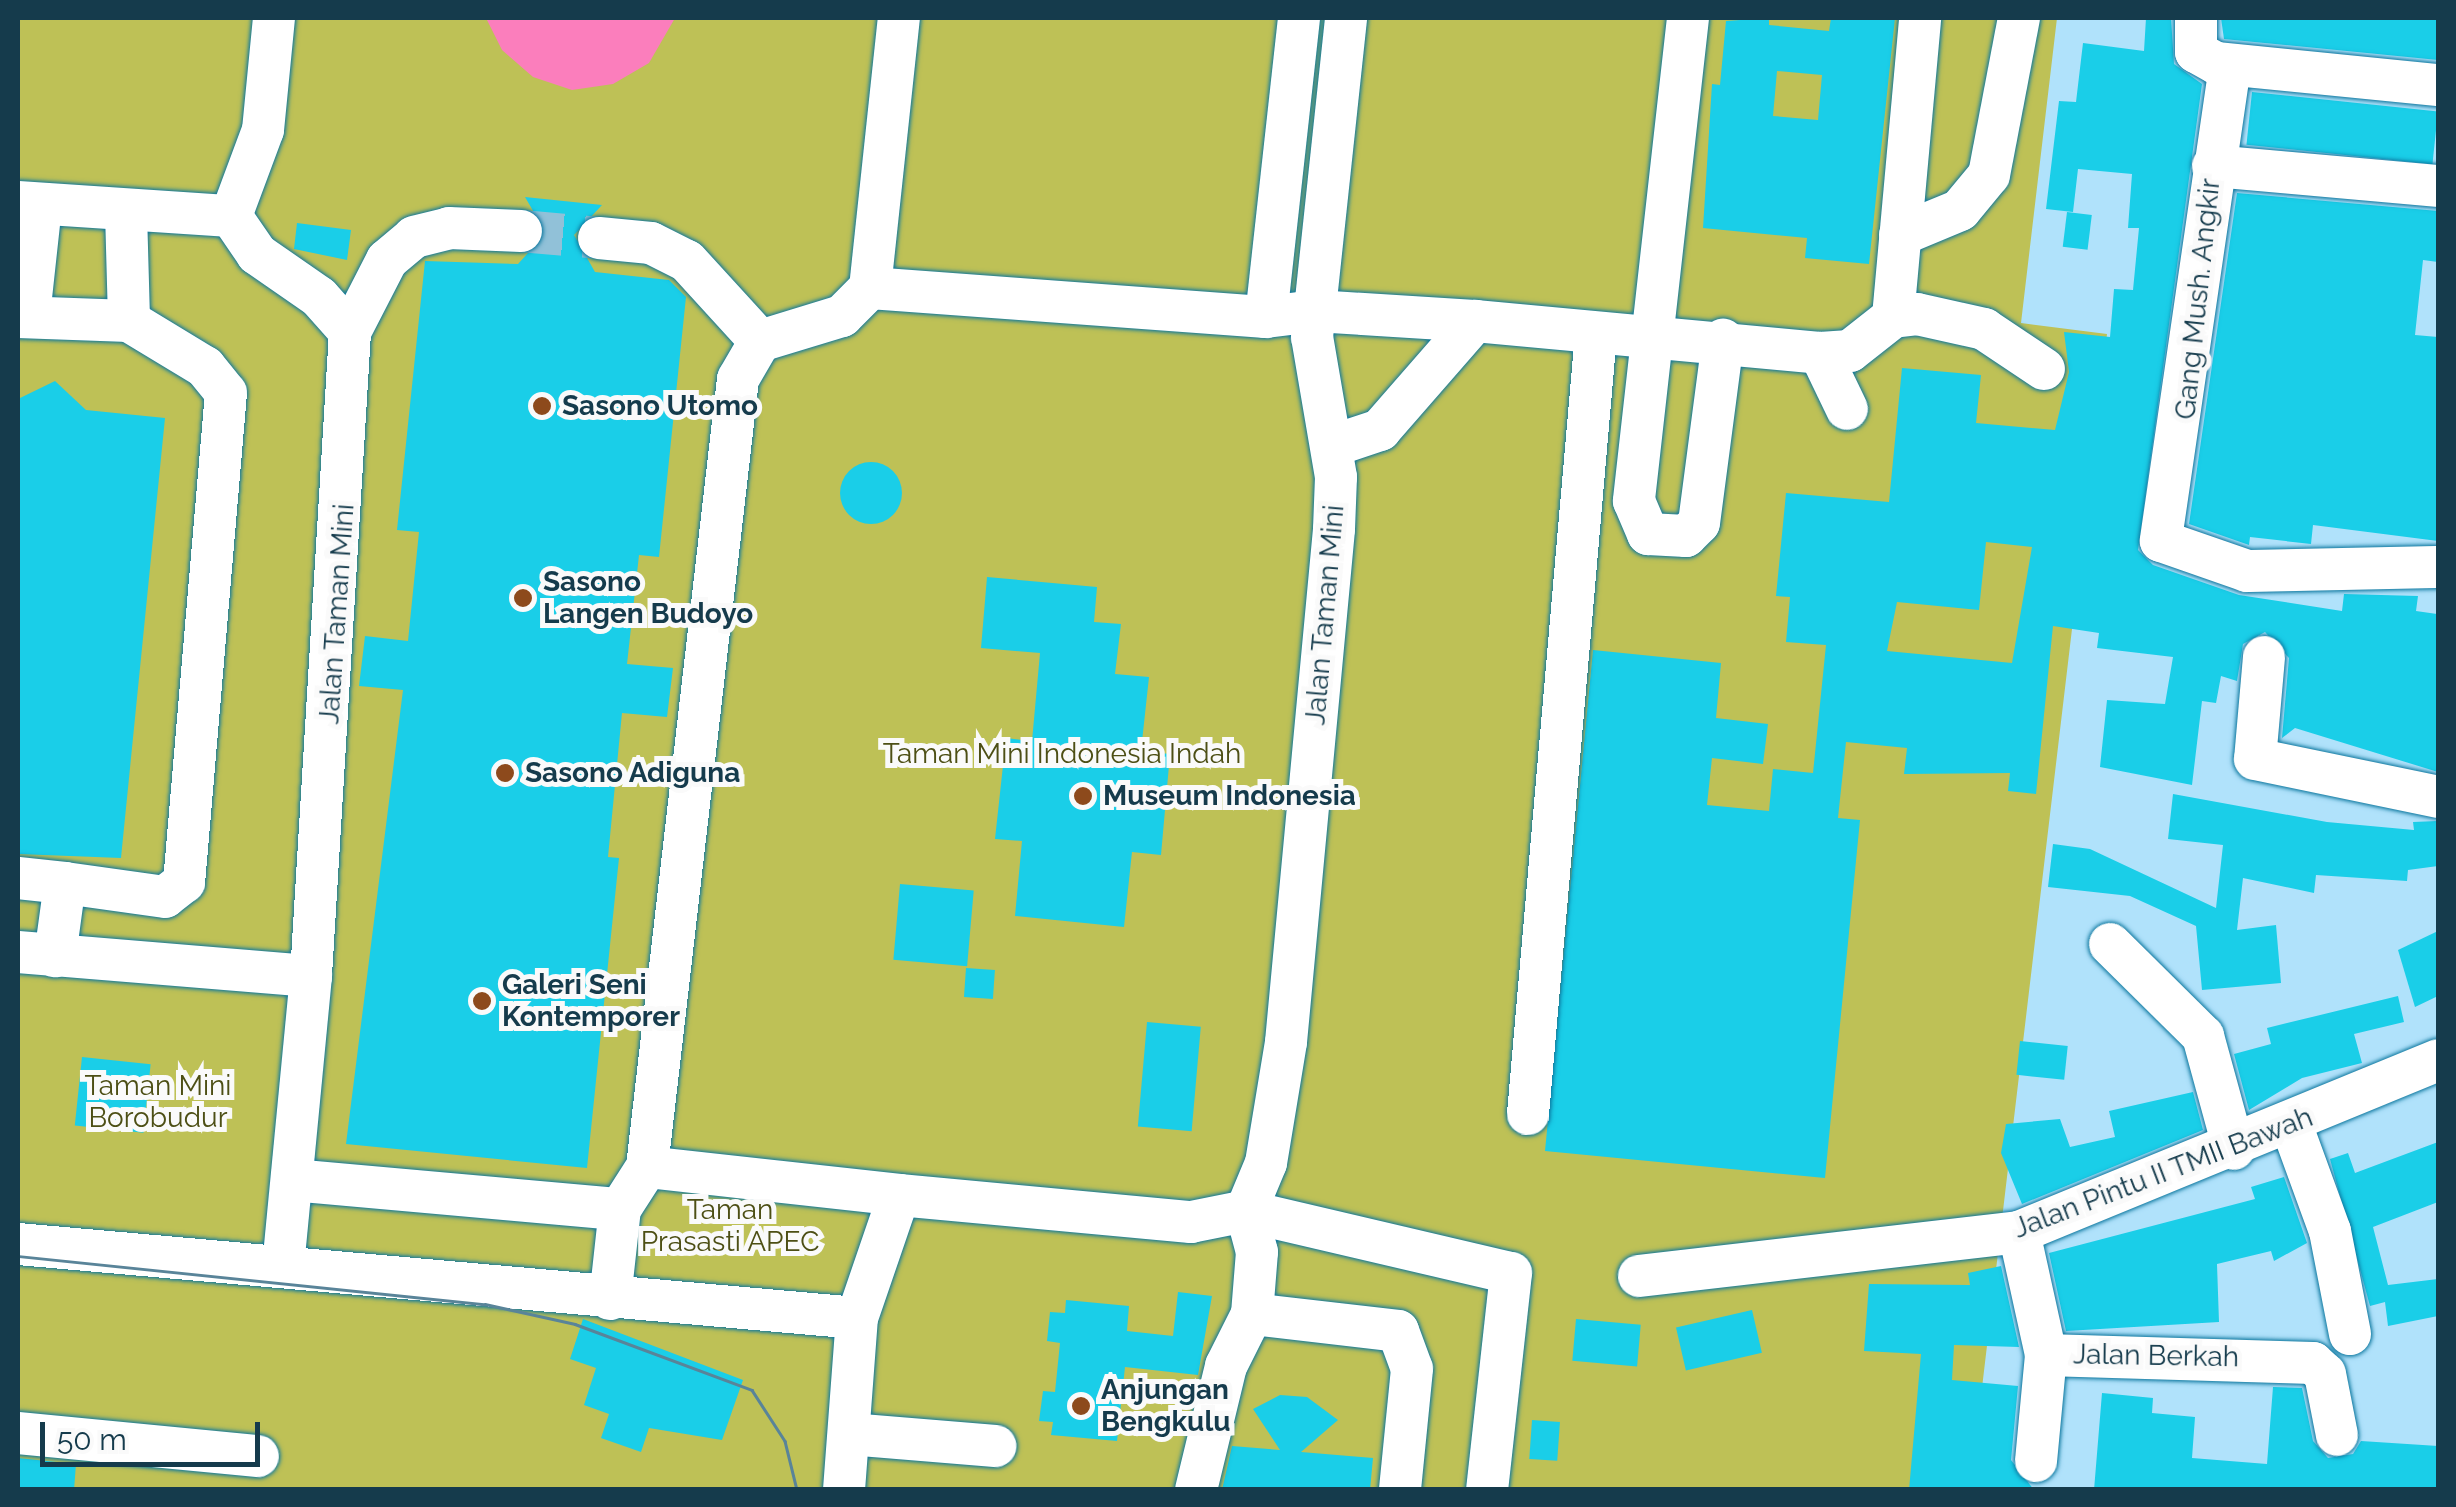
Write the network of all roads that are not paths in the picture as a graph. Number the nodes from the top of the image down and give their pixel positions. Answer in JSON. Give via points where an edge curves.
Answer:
{"nodes":[{"id":1,"x":274,"y":18,"type":"edge"},
{"id":2,"x":900,"y":18,"type":"edge"},
{"id":3,"x":1298,"y":18,"type":"edge"},
{"id":4,"x":1346,"y":18,"type":"edge"},
{"id":5,"x":1688,"y":18,"type":"edge"},
{"id":6,"x":1920,"y":18,"type":"edge"},
{"id":7,"x":2019,"y":18,"type":"edge"},
{"id":8,"x":2196,"y":18,"type":"edge"},
{"id":9,"x":2230,"y":66,"type":"junction"},
{"id":10,"x":2438,"y":85,"type":"edge"},
{"id":11,"x":2213,"y":166,"type":"junction"},
{"id":12,"x":2438,"y":186,"type":"edge"},
{"id":13,"x":29,"y":204,"type":"edge"},
{"id":14,"x":126,"y":212,"type":"junction"},
{"id":15,"x":232,"y":216,"type":"junction"},
{"id":16,"x":521,"y":231,"type":"tunnel mouth"},
{"id":17,"x":1900,"y":236,"type":"junction"},
{"id":18,"x":599,"y":238,"type":"tunnel mouth"},
{"id":19,"x":870,"y":288,"type":"junction"},
{"id":20,"x":1316,"y":311,"type":"junction"},
{"id":21,"x":23,"y":316,"type":"edge"},
{"id":22,"x":1266,"y":318,"type":"junction"},
{"id":23,"x":1893,"y":318,"type":"junction"},
{"id":24,"x":129,"y":321,"type":"junction"},
{"id":25,"x":1475,"y":321,"type":"junction"},
{"id":26,"x":350,"y":332,"type":"junction"},
{"id":27,"x":1596,"y":333,"type":"junction"},
{"id":28,"x":1651,"y":336,"type":"junction"},
{"id":29,"x":760,"y":340,"type":"junction"},
{"id":30,"x":1724,"y":340,"type":"junction"},
{"id":31,"x":1820,"y":353,"type":"junction"},
{"id":32,"x":2044,"y":369,"type":"dead end"},
{"id":33,"x":1848,"y":408,"type":"dead end"},
{"id":34,"x":1332,"y":446,"type":"junction"},
{"id":35,"x":2438,"y":567,"type":"edge"},
{"id":36,"x":2264,"y":656,"type":"dead end"},
{"id":37,"x":2438,"y":796,"type":"edge"},
{"id":38,"x":18,"y":878,"type":"edge"},
{"id":39,"x":65,"y":884,"type":"junction"},
{"id":40,"x":2110,"y":944,"type":"dead end"},
{"id":41,"x":36,"y":954,"type":"edge"},
{"id":42,"x":311,"y":976,"type":"junction"},
{"id":43,"x":2437,"y":1067,"type":"edge"},
{"id":44,"x":1528,"y":1114,"type":"dead end"},
{"id":45,"x":2291,"y":1124,"type":"junction"},
{"id":46,"x":2234,"y":1149,"type":"junction"},
{"id":47,"x":647,"y":1168,"type":"junction"},
{"id":48,"x":292,"y":1180,"type":"junction"},
{"id":49,"x":899,"y":1196,"type":"junction"},
{"id":50,"x":620,"y":1209,"type":"junction"},
{"id":51,"x":1246,"y":1211,"type":"junction"},
{"id":52,"x":2019,"y":1232,"type":"junction"},
{"id":53,"x":18,"y":1244,"type":"edge"},
{"id":54,"x":282,"y":1268,"type":"junction"},
{"id":55,"x":1639,"y":1276,"type":"dead end"},
{"id":56,"x":610,"y":1299,"type":"junction"},
{"id":57,"x":1252,"y":1314,"type":"junction"},
{"id":58,"x":858,"y":1318,"type":"junction"},
{"id":59,"x":2350,"y":1334,"type":"dead end"},
{"id":60,"x":2046,"y":1355,"type":"junction"},
{"id":61,"x":18,"y":1433,"type":"edge"},
{"id":62,"x":849,"y":1434,"type":"junction"},
{"id":63,"x":2337,"y":1434,"type":"dead end"},
{"id":64,"x":996,"y":1446,"type":"dead end"},
{"id":65,"x":258,"y":1456,"type":"dead end"},
{"id":66,"x":2036,"y":1460,"type":"dead end"},
{"id":67,"x":844,"y":1490,"type":"edge"},
{"id":68,"x":1196,"y":1490,"type":"edge"},
{"id":69,"x":1400,"y":1490,"type":"edge"},
{"id":70,"x":1486,"y":1490,"type":"edge"}],
"edges":[{"from":1,"to":15,"type":"street","via":[[263,130]]},
{"from":2,"to":19,"type":"street"},
{"from":3,"to":22,"type":"street"},
{"from":4,"to":20,"type":"street","name":"Jalan Taman Mini"},
{"from":5,"to":28,"type":"street"},
{"from":6,"to":17,"type":"street"},
{"from":7,"to":17,"type":"street","via":[[1990,175],[1960,210]]},
{"from":8,"to":9,"type":"street","via":[[2196,52]]},
{"from":9,"to":10,"type":"street"},
{"from":9,"to":11,"type":"street","name":"Gang Mush. Angkir"},
{"from":11,"to":12,"type":"street"},
{"from":11,"to":35,"type":"street","name":"Gang Mush. Angkir","via":[[2186,416],[2162,531],[2166,549],[2247,570]]},
{"from":13,"to":14,"type":"street"},
{"from":13,"to":21,"type":"street"},
{"from":14,"to":15,"type":"street"},
{"from":14,"to":24,"type":"street"},
{"from":15,"to":26,"type":"street","via":[[257,254],[319,297]]},
{"from":16,"to":26,"type":"street","via":[[450,228],[414,237],[387,260]]},
{"from":17,"to":23,"type":"street"},
{"from":18,"to":29,"type":"street","via":[[651,243],[687,261]]},
{"from":19,"to":22,"type":"street"},
{"from":19,"to":29,"type":"street","via":[[824,324]]},
{"from":20,"to":22,"type":"street"},
{"from":20,"to":25,"type":"street"},
{"from":20,"to":34,"type":"street","name":"Jalan Taman Mini","via":[[1312,370]]},
{"from":21,"to":24,"type":"street"},
{"from":23,"to":31,"type":"street","via":[[1850,351]]},
{"from":23,"to":32,"type":"street","via":[[1950,316]]},
{"from":24,"to":39,"type":"street","via":[[205,367],[226,392],[184,882],[165,897]]},
{"from":25,"to":27,"type":"street"},
{"from":25,"to":34,"type":"street","via":[[1380,430]]},
{"from":26,"to":42,"type":"street","name":"Jalan Taman Mini"},
{"from":27,"to":28,"type":"street"},
{"from":27,"to":44,"type":"street"},
{"from":28,"to":30,"type":"street"},
{"from":28,"to":30,"type":"street","via":[[1634,501],[1648,534],[1668,538],[1686,536],[1706,505]]},
{"from":29,"to":47,"type":"street","via":[[745,359],[728,425]]},
{"from":30,"to":31,"type":"street"},
{"from":31,"to":33,"type":"street"},
{"from":34,"to":51,"type":"street","name":"Jalan Taman Mini","via":[[1334,529],[1286,1042],[1266,1163]]},
{"from":36,"to":37,"type":"street","via":[[2255,759]]},
{"from":38,"to":39,"type":"street"},
{"from":39,"to":41,"type":"street"},
{"from":40,"to":46,"type":"street","via":[[2204,1036]]},
{"from":41,"to":42,"type":"street"},
{"from":42,"to":48,"type":"street","name":"Jalan Taman Mini"},
{"from":43,"to":45,"type":"street","name":"Jalan Pintu II TMII Bawah"},
{"from":45,"to":46,"type":"street","name":"Jalan Pintu II TMII Bawah"},
{"from":45,"to":59,"type":"street","via":[[2330,1231]]},
{"from":46,"to":52,"type":"street","name":"Jalan Pintu II TMII Bawah"},
{"from":47,"to":49,"type":"street"},
{"from":47,"to":50,"type":"street"},
{"from":48,"to":50,"type":"street"},
{"from":48,"to":54,"type":"street","name":"Jalan Taman Mini"},
{"from":49,"to":51,"type":"street","via":[[1191,1222]]},
{"from":49,"to":58,"type":"street"},
{"from":50,"to":56,"type":"street"},
{"from":51,"to":57,"type":"street","via":[[1257,1252]]},
{"from":51,"to":70,"type":"street","via":[[1511,1272]]},
{"from":52,"to":55,"type":"street","name":"Jalan Pintu II TMII Bawah"},
{"from":52,"to":60,"type":"street","name":"Jalan Berkah"},
{"from":53,"to":54,"type":"street"},
{"from":54,"to":56,"type":"street"},
{"from":56,"to":58,"type":"street"},
{"from":57,"to":68,"type":"street","via":[[1226,1366]]},
{"from":57,"to":69,"type":"street","via":[[1398,1330],[1412,1369]]},
{"from":58,"to":62,"type":"street"},
{"from":60,"to":63,"type":"street","name":"Jalan Berkah","via":[[2313,1363],[2325,1374]]},
{"from":60,"to":66,"type":"street"},
{"from":61,"to":65,"type":"street"},
{"from":62,"to":64,"type":"street"},
{"from":62,"to":67,"type":"street"}]}
